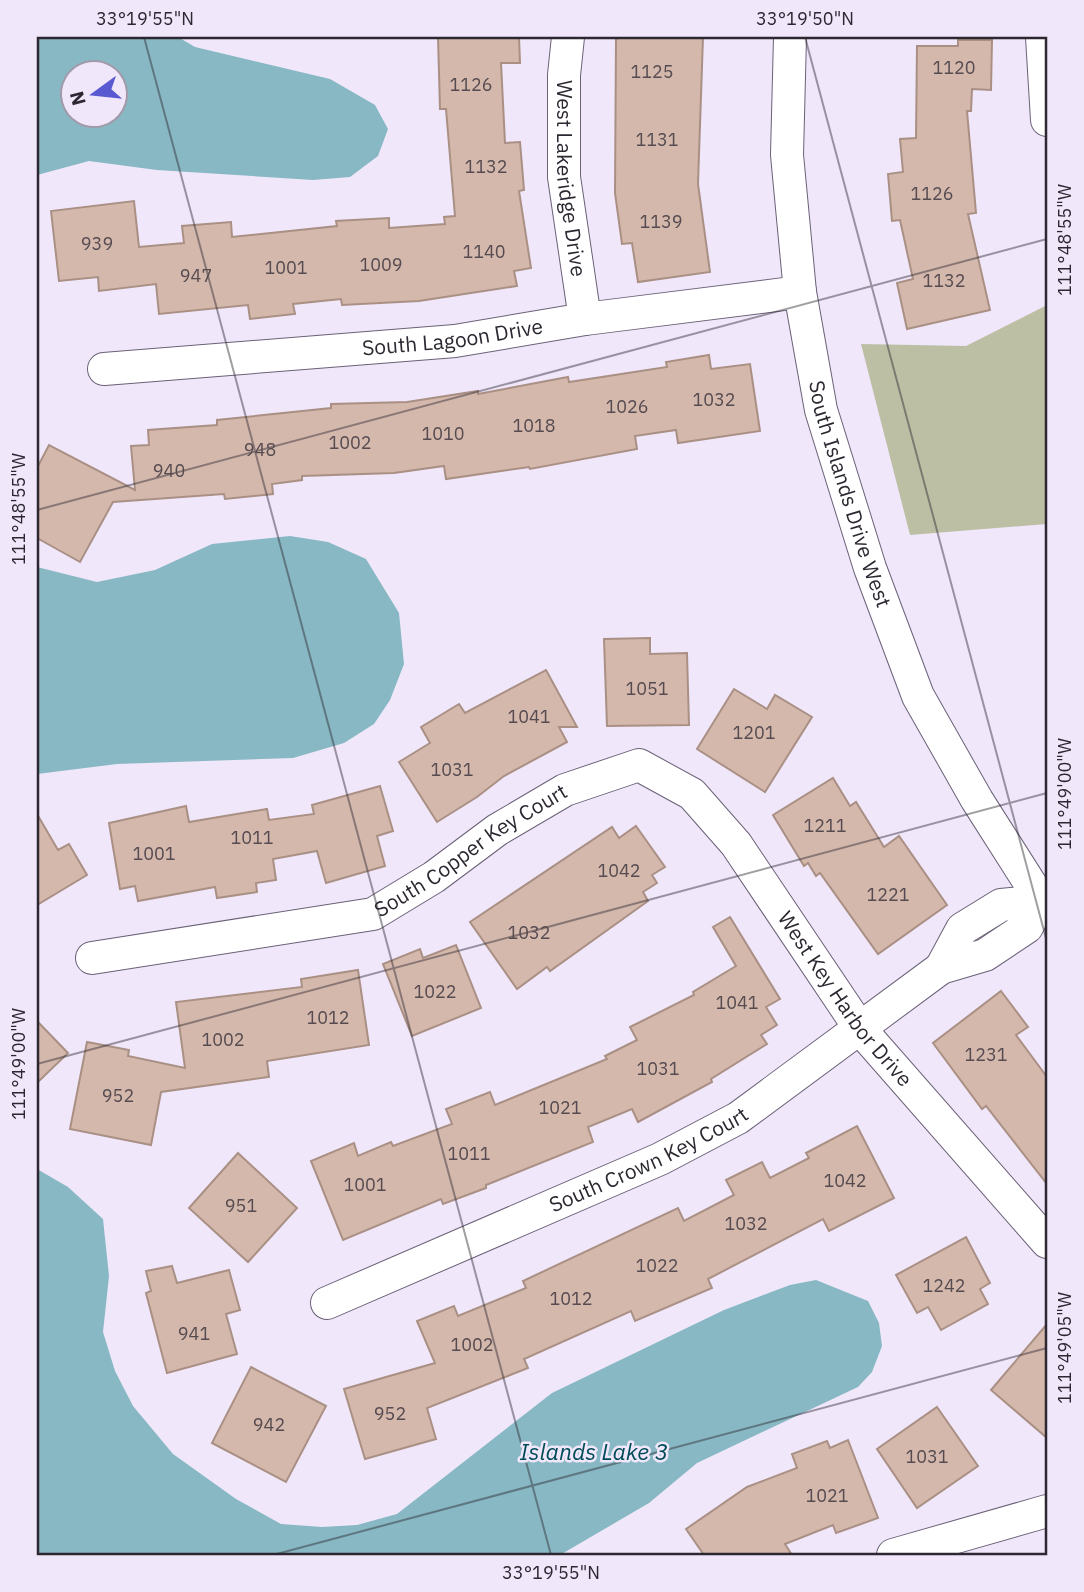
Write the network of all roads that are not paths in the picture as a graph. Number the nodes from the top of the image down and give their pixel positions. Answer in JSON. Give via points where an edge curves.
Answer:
{"nodes":[{"id":1,"x":568,"y":37,"type":"edge"},
{"id":2,"x":790,"y":37,"type":"edge"},
{"id":3,"x":1042,"y":37,"type":"edge"},
{"id":4,"x":1047,"y":120,"type":"edge"},
{"id":5,"x":800,"y":292,"type":"junction"},
{"id":6,"x":585,"y":319,"type":"junction"},
{"id":7,"x":104,"y":369,"type":"dead end"},
{"id":8,"x":639,"y":765,"type":"joint"},
{"id":9,"x":1044,"y":906,"type":"edge"},
{"id":10,"x":92,"y":958,"type":"dead end"},
{"id":11,"x":862,"y":1030,"type":"junction"},
{"id":12,"x":1047,"y":1242,"type":"edge"},
{"id":13,"x":327,"y":1303,"type":"dead end"},
{"id":14,"x":1047,"y":1511,"type":"edge"},
{"id":15,"x":893,"y":1555,"type":"edge"}],
"edges":[{"from":1,"to":6,"type":"street","name":"West Lakeridge Drive","via":[[564,177]]},
{"from":2,"to":5,"type":"street","name":"South Islands Drive West","via":[[787,155]]},
{"from":3,"to":4,"type":"street"},
{"from":5,"to":6,"type":"street","name":"South Lagoon Drive"},
{"from":5,"to":9,"type":"street","name":"South Islands Drive West","via":[[821,410],[870,568],[918,696]]},
{"from":6,"to":7,"type":"street","name":"South Lagoon Drive","via":[[455,341]]},
{"from":8,"to":10,"type":"street","name":"South Copper Key Court","via":[[565,790],[373,914]]},
{"from":8,"to":11,"type":"street","name":"West Key Harbor Drive","via":[[692,794],[736,844]]},
{"from":9,"to":11,"type":"street","name":"South Crown Key Court","via":[[1000,905],[962,929],[941,968]]},
{"from":11,"to":12,"type":"street","name":"West Key Harbor Drive"},
{"from":11,"to":13,"type":"street","name":"South Crown Key Court","via":[[738,1118],[660,1159]]},
{"from":14,"to":15,"type":"street"}]}
